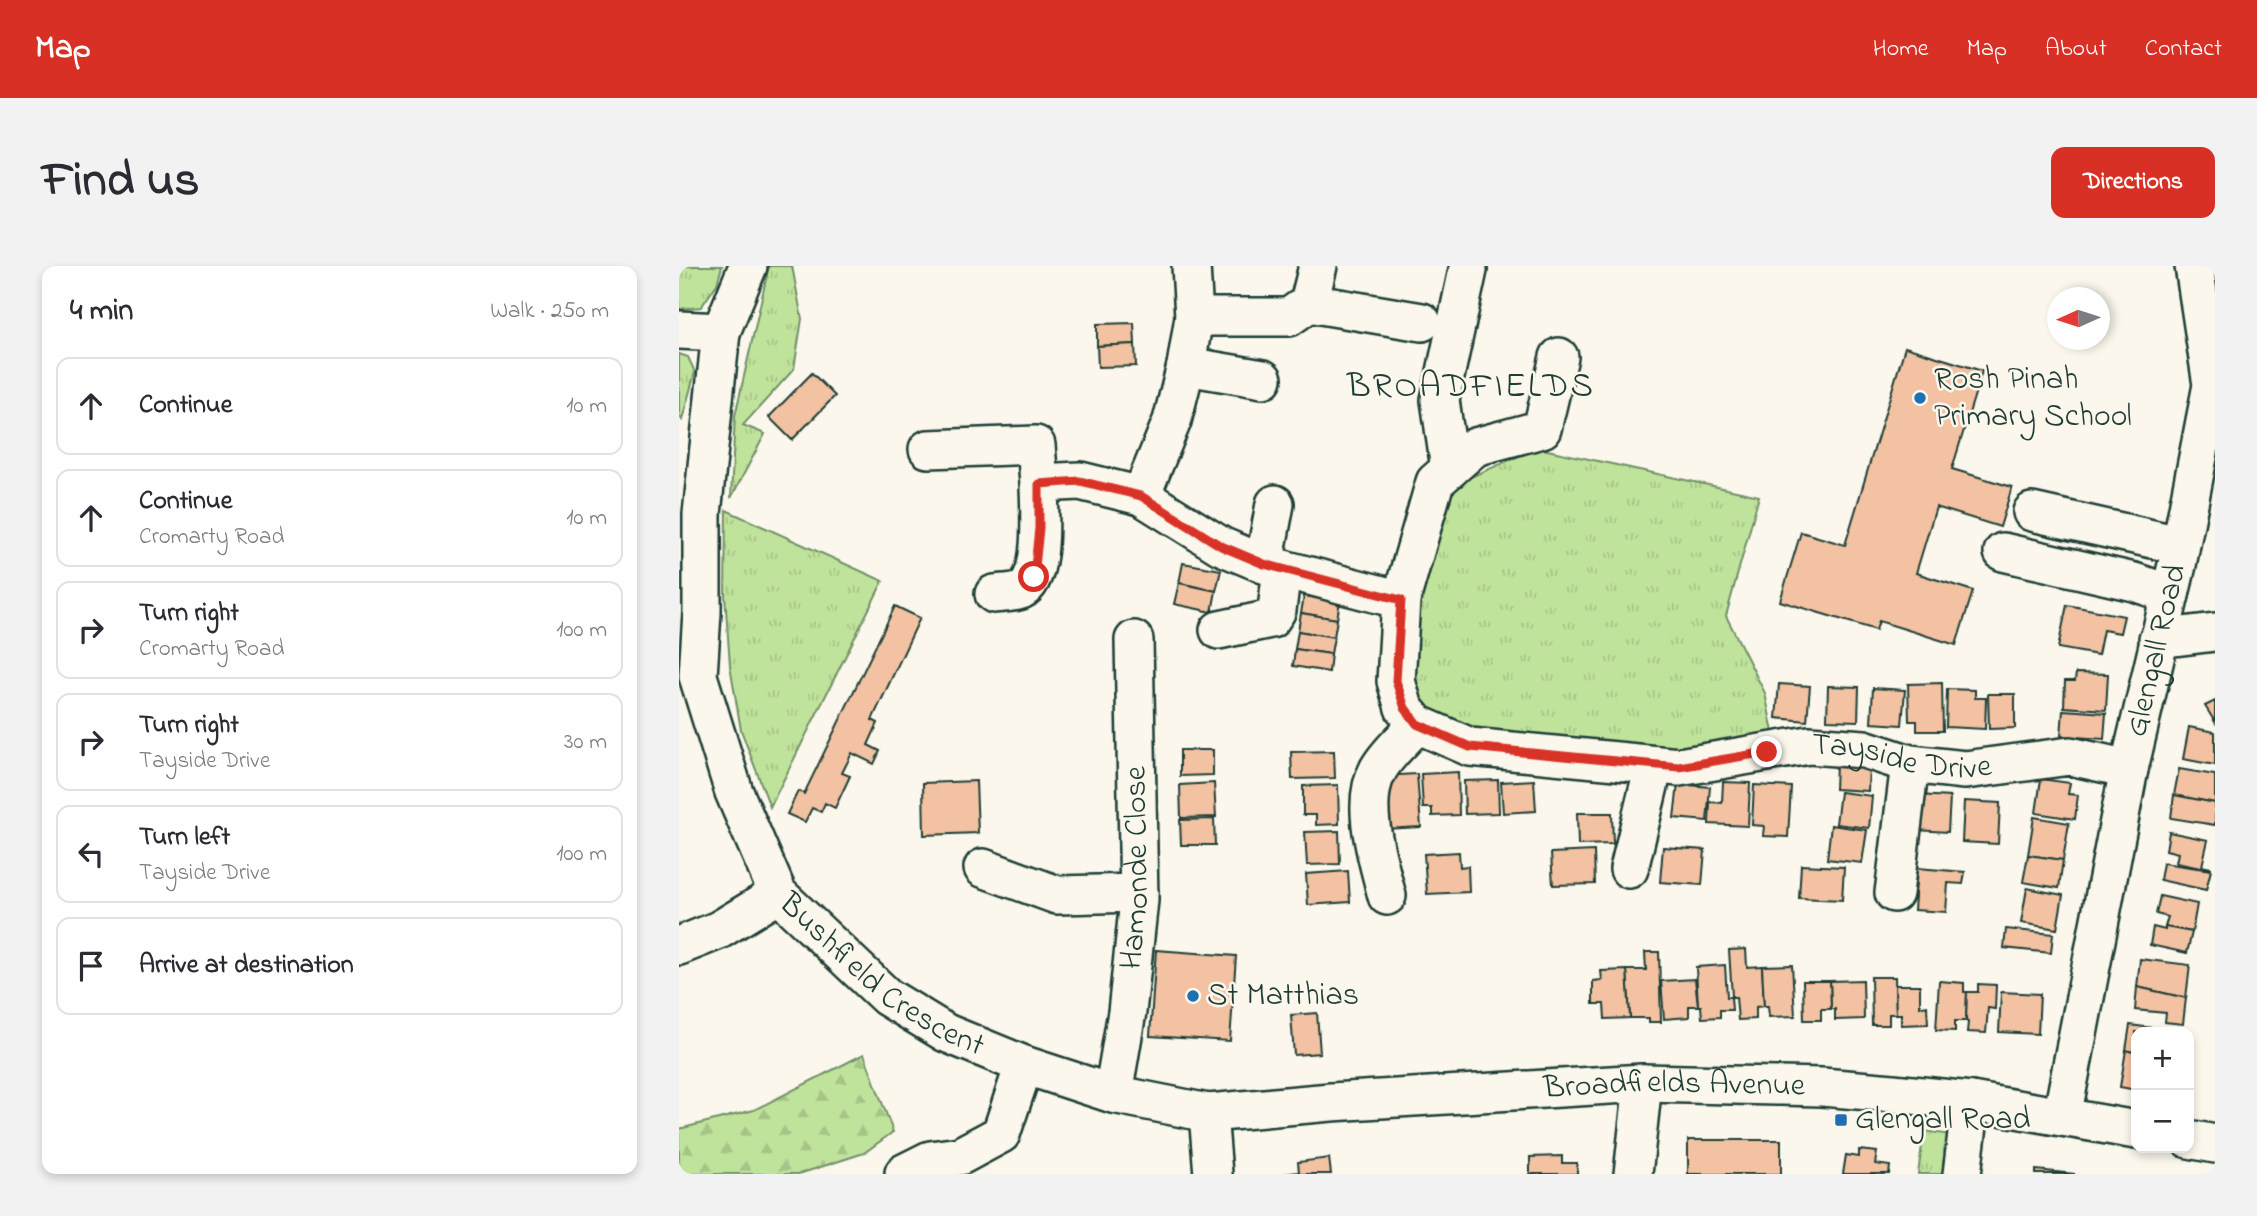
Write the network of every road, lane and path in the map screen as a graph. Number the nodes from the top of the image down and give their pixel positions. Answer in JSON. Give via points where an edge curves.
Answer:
{"nodes":[{"id":1,"x":748,"y":266,"type":"edge"},
{"id":2,"x":1191,"y":266,"type":"edge"},
{"id":3,"x":1318,"y":266,"type":"edge"},
{"id":4,"x":2194,"y":266,"type":"edge"},
{"id":5,"x":1468,"y":270,"type":"dead end"},
{"id":6,"x":1309,"y":303,"type":"junction"},
{"id":7,"x":1195,"y":317,"type":"junction"},
{"id":8,"x":1422,"y":322,"type":"dead end"},
{"id":9,"x":679,"y":330,"type":"edge"},
{"id":10,"x":720,"y":332,"type":"junction"},
{"id":11,"x":1559,"y":357,"type":"dead end"},
{"id":12,"x":1186,"y":366,"type":"junction"},
{"id":13,"x":1263,"y":379,"type":"dead end"},
{"id":14,"x":928,"y":449,"type":"dead end"},
{"id":15,"x":1450,"y":469,"type":"junction"},
{"id":16,"x":1039,"y":484,"type":"junction"},
{"id":17,"x":1141,"y":496,"type":"junction"},
{"id":18,"x":1275,"y":504,"type":"dead end"},
{"id":19,"x":2032,"y":512,"type":"dead end"},
{"id":20,"x":2179,"y":545,"type":"junction"},
{"id":21,"x":2003,"y":552,"type":"dead end"},
{"id":22,"x":1273,"y":567,"type":"junction"},
{"id":23,"x":994,"y":594,"type":"dead end"},
{"id":24,"x":2170,"y":594,"type":"junction"},
{"id":25,"x":1401,"y":600,"type":"junction"},
{"id":26,"x":1219,"y":630,"type":"dead end"},
{"id":27,"x":2215,"y":632,"type":"edge"},
{"id":28,"x":2158,"y":639,"type":"junction"},
{"id":29,"x":1133,"y":640,"type":"dead end"},
{"id":30,"x":689,"y":678,"type":"edge"},
{"id":31,"x":1417,"y":724,"type":"junction"},
{"id":32,"x":1910,"y":764,"type":"junction"},
{"id":33,"x":1654,"y":765,"type":"junction"},
{"id":34,"x":2129,"y":769,"type":"junction"},
{"id":35,"x":983,"y":868,"type":"dead end"},
{"id":36,"x":1629,"y":869,"type":"dead end"},
{"id":37,"x":1139,"y":893,"type":"junction"},
{"id":38,"x":1894,"y":893,"type":"dead end"},
{"id":39,"x":778,"y":894,"type":"junction"},
{"id":40,"x":1387,"y":896,"type":"dead end"},
{"id":41,"x":679,"y":946,"type":"edge"},
{"id":42,"x":1024,"y":1065,"type":"junction"},
{"id":43,"x":1643,"y":1083,"type":"junction"},
{"id":44,"x":1113,"y":1094,"type":"junction"},
{"id":45,"x":1971,"y":1101,"type":"junction"},
{"id":46,"x":1208,"y":1112,"type":"junction"},
{"id":47,"x":2062,"y":1117,"type":"junction"},
{"id":48,"x":2131,"y":1129,"type":"edge"},
{"id":49,"x":2194,"y":1140,"type":"edge"},
{"id":50,"x":2215,"y":1144,"type":"edge"},
{"id":51,"x":961,"y":1165,"type":"edge"},
{"id":52,"x":904,"y":1173,"type":"edge"},
{"id":53,"x":1213,"y":1174,"type":"edge"},
{"id":54,"x":1633,"y":1174,"type":"edge"},
{"id":55,"x":1962,"y":1174,"type":"edge"}],
"edges":[{"from":1,"to":10,"type":"street","name":"Bushfield Crescent"},
{"from":2,"to":7,"type":"street"},
{"from":3,"to":6,"type":"street"},
{"from":4,"to":20,"type":"street","name":"Glengall Road","via":[[2212,385]]},
{"from":5,"to":15,"type":"street","via":[[1440,400]]},
{"from":6,"to":7,"type":"street","via":[[1289,317]]},
{"from":6,"to":8,"type":"street"},
{"from":7,"to":12,"type":"street"},
{"from":9,"to":10,"type":"street"},
{"from":10,"to":30,"type":"street","name":"Bushfield Crescent","via":[[702,514],[702,612]]},
{"from":11,"to":15,"type":"street","via":[[1542,429],[1475,447]]},
{"from":12,"to":13,"type":"street"},
{"from":12,"to":17,"type":"street","via":[[1172,421]]},
{"from":14,"to":16,"type":"street","via":[[1036,446]]},
{"from":15,"to":25,"type":"street","via":[[1435,482]]},
{"from":16,"to":17,"type":"street","via":[[1080,481]]},
{"from":16,"to":23,"type":"street","via":[[1034,577],[1020,591]]},
{"from":17,"to":22,"type":"street","via":[[1221,546]]},
{"from":18,"to":22,"type":"street"},
{"from":19,"to":20,"type":"street"},
{"from":20,"to":24,"type":"street","name":"Glengall Road"},
{"from":21,"to":24,"type":"street"},
{"from":22,"to":25,"type":"street"},
{"from":22,"to":26,"type":"street","via":[[1277,610],[1271,619]]},
{"from":24,"to":28,"type":"street","name":"Glengall Road"},
{"from":25,"to":31,"type":"street","via":[[1396,681],[1405,708]]},
{"from":27,"to":28,"type":"street"},
{"from":28,"to":34,"type":"street","name":"Glengall Road"},
{"from":29,"to":37,"type":"street","name":"Hamonde Close"},
{"from":30,"to":39,"type":"street","name":"Bushfield Crescent"},
{"from":31,"to":33,"type":"street","name":"Tayside Drive","via":[[1470,747]]},
{"from":31,"to":40,"type":"street","via":[[1378,769],[1370,794],[1373,843]]},
{"from":32,"to":33,"type":"street","name":"Tayside Drive","via":[[1864,749],[1809,745],[1679,767]]},
{"from":32,"to":34,"type":"street","name":"Tayside Drive","via":[[1965,770],[2070,756]]},
{"from":32,"to":38,"type":"street"},
{"from":33,"to":36,"type":"street"},
{"from":34,"to":47,"type":"street","name":"Glengall Road"},
{"from":35,"to":37,"type":"street","via":[[1057,895]]},
{"from":37,"to":44,"type":"street","name":"Hamonde Close"},
{"from":39,"to":41,"type":"street","via":[[719,930]]},
{"from":39,"to":42,"type":"street","name":"Bushfield Crescent","via":[[887,997],[946,1033]]},
{"from":42,"to":44,"type":"street","name":"Bushfield Crescent"},
{"from":42,"to":51,"type":"street","via":[[1001,1134]]},
{"from":43,"to":45,"type":"street","name":"Broadfields Avenue","via":[[1822,1087]]},
{"from":43,"to":46,"type":"street","name":"Broadfields Avenue"},
{"from":43,"to":54,"type":"street"},
{"from":44,"to":46,"type":"street","name":"Bushfield Crescent"},
{"from":45,"to":47,"type":"street","name":"Broadfields Avenue"},
{"from":45,"to":55,"type":"street"},
{"from":46,"to":53,"type":"street"},
{"from":47,"to":48,"type":"street","name":"Broadfields Avenue"},
{"from":49,"to":50,"type":"street"},
{"from":51,"to":52,"type":"street","via":[[930,1160]]}]}
